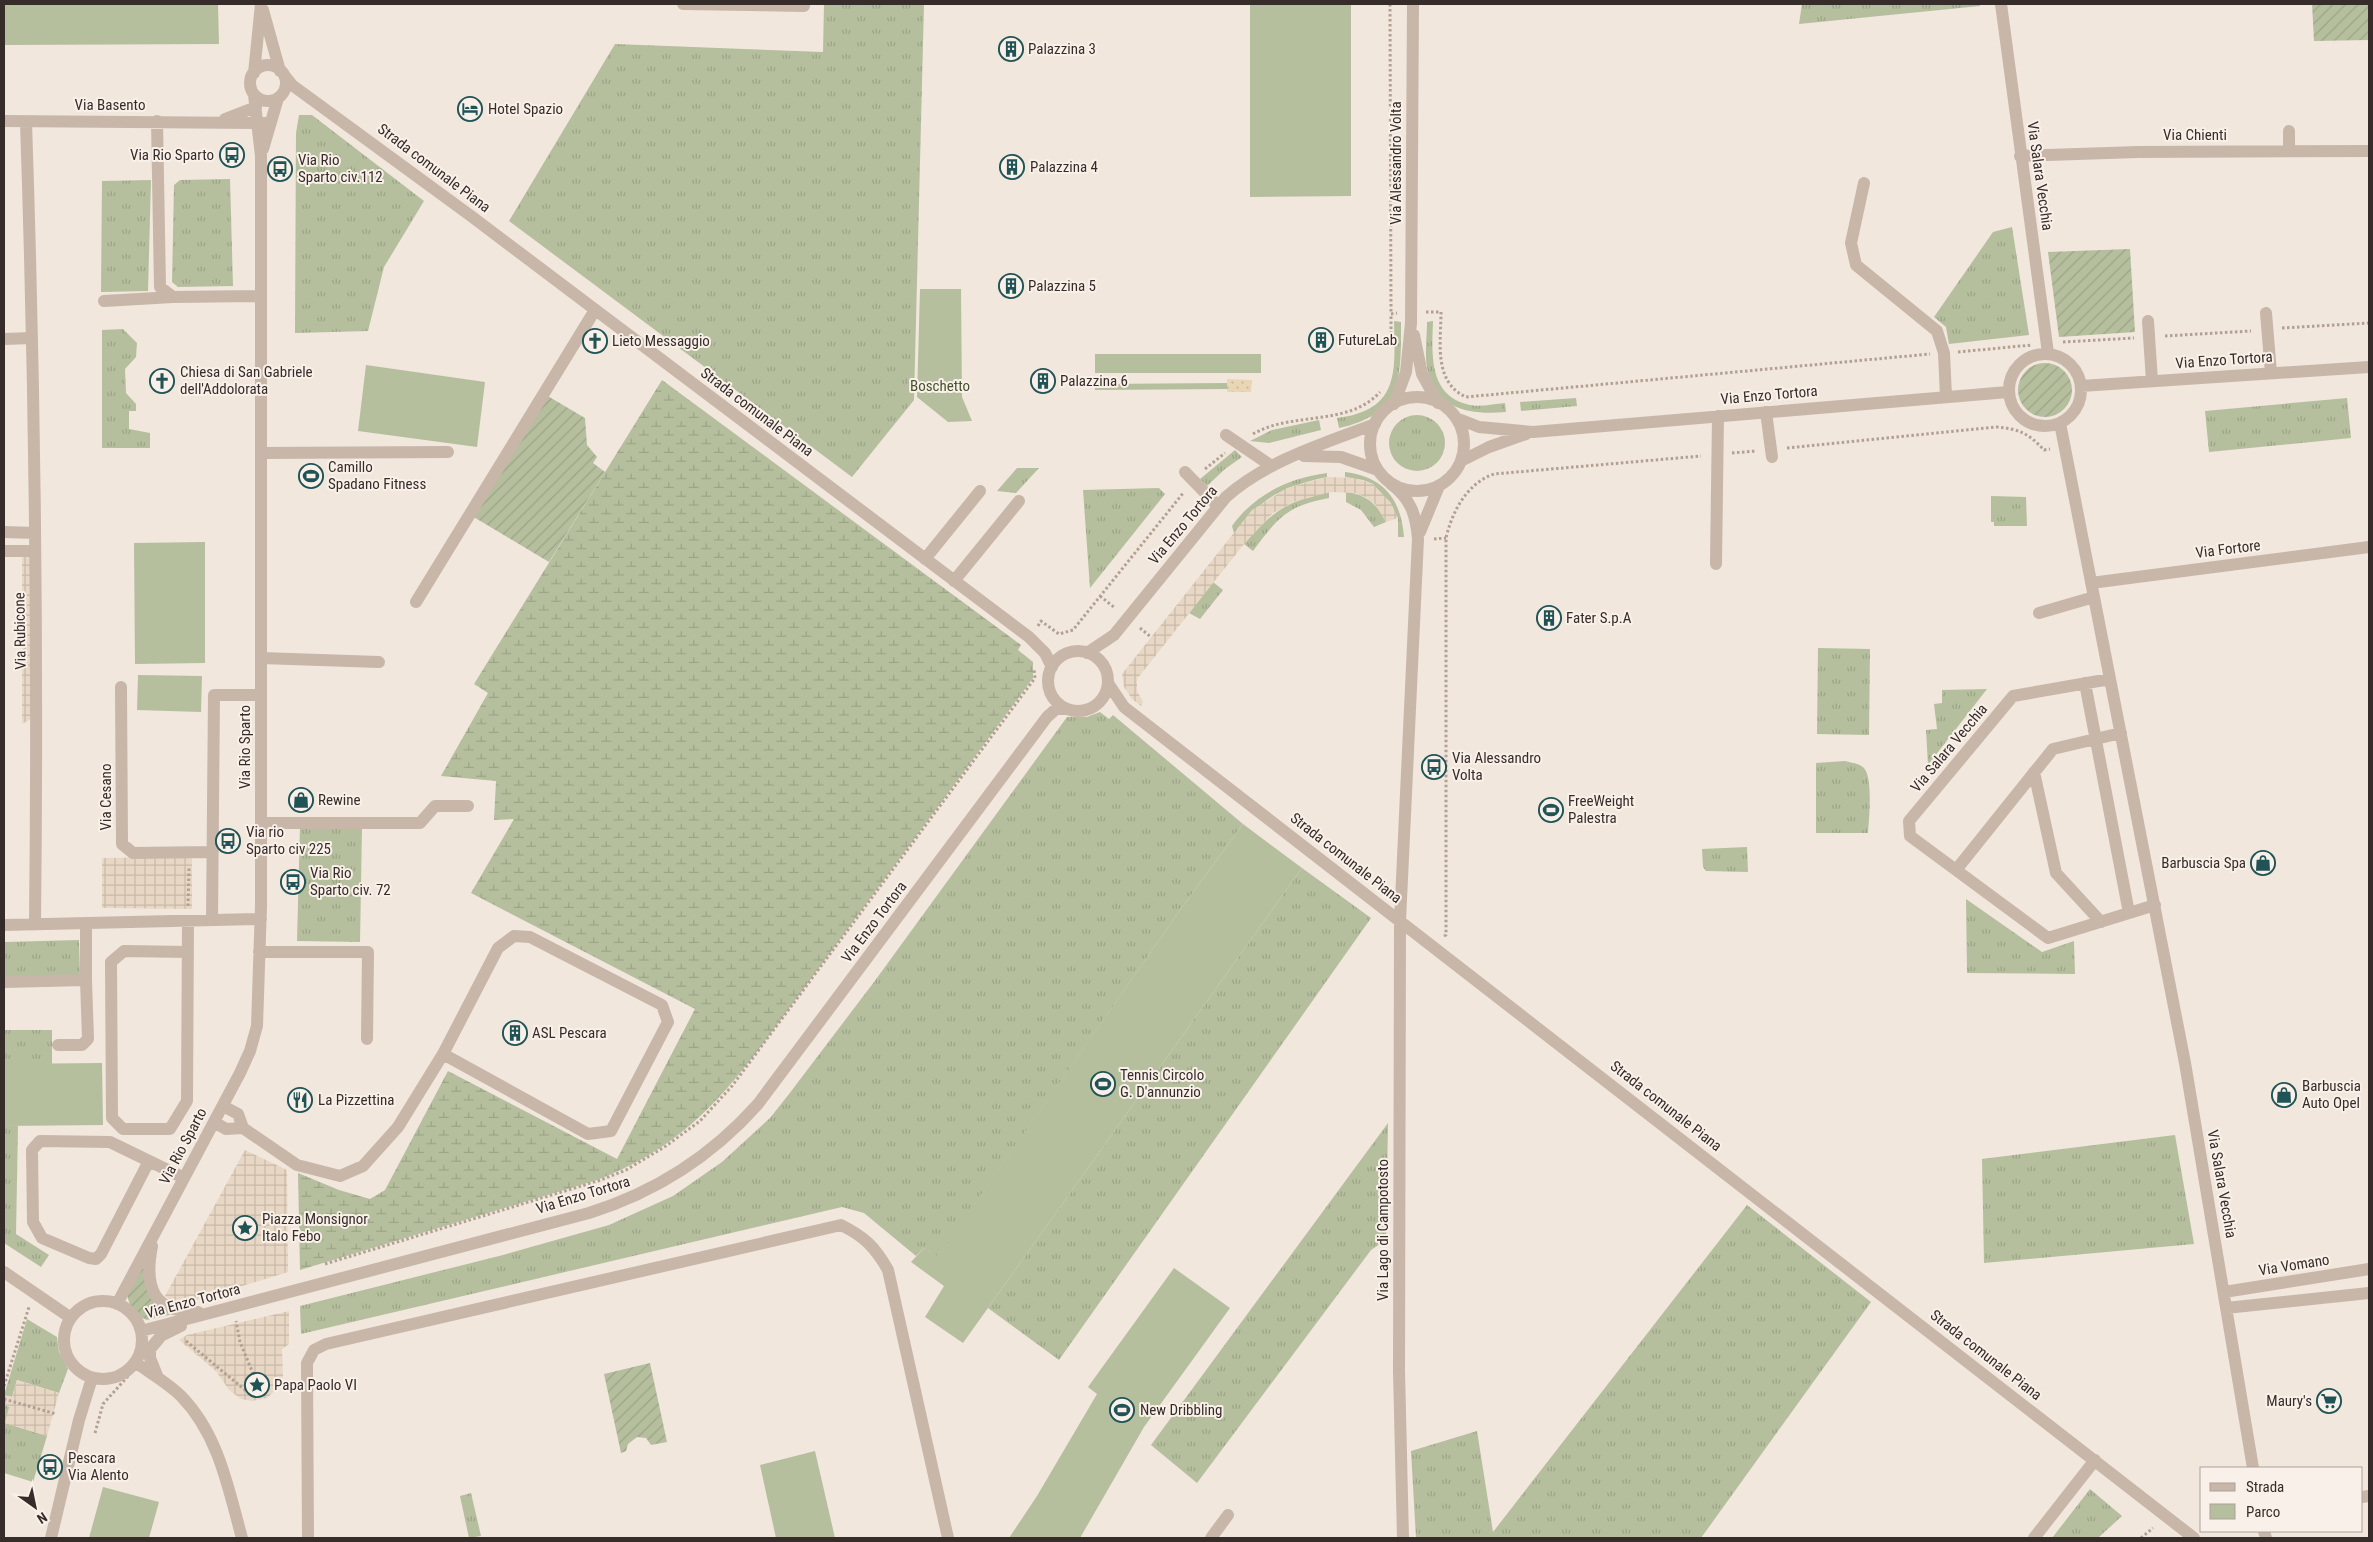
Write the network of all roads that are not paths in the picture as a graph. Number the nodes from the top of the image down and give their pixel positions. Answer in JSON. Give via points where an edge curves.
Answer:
{"nodes":[{"id":1,"x":683,"y":4,"type":"edge"},
{"id":2,"x":1413,"y":4,"type":"edge"},
{"id":3,"x":2001,"y":4,"type":"edge"},
{"id":4,"x":804,"y":6,"type":"dead end"},
{"id":5,"x":254,"y":73,"type":"junction"},
{"id":6,"x":282,"y":73,"type":"junction"},
{"id":7,"x":280,"y":95,"type":"junction"},
{"id":8,"x":310,"y":98,"type":"junction"},
{"id":9,"x":255,"y":101,"type":"junction"},
{"id":10,"x":4,"y":122,"type":"edge"},
{"id":11,"x":26,"y":122,"type":"junction"},
{"id":12,"x":157,"y":122,"type":"junction"},
{"id":13,"x":216,"y":122,"type":"junction"},
{"id":14,"x":271,"y":122,"type":"junction"},
{"id":15,"x":257,"y":123,"type":"junction"},
{"id":16,"x":2289,"y":131,"type":"dead end"},
{"id":17,"x":2289,"y":151,"type":"junction"},
{"id":18,"x":2369,"y":151,"type":"edge"},
{"id":19,"x":261,"y":156,"type":"junction"},
{"id":20,"x":2020,"y":156,"type":"junction"},
{"id":21,"x":1864,"y":184,"type":"dead end"},
{"id":22,"x":261,"y":296,"type":"junction"},
{"id":23,"x":173,"y":297,"type":"junction"},
{"id":24,"x":104,"y":301,"type":"dead end"},
{"id":25,"x":595,"y":310,"type":"junction"},
{"id":26,"x":2266,"y":313,"type":"dead end"},
{"id":27,"x":2148,"y":321,"type":"dead end"},
{"id":28,"x":1411,"y":323,"type":"junction"},
{"id":29,"x":32,"y":338,"type":"junction"},
{"id":30,"x":4,"y":339,"type":"edge"},
{"id":31,"x":2047,"y":348,"type":"junction"},
{"id":32,"x":2369,"y":367,"type":"edge"},
{"id":33,"x":2271,"y":373,"type":"junction"},
{"id":34,"x":2152,"y":381,"type":"junction"},
{"id":35,"x":2081,"y":386,"type":"junction"},
{"id":36,"x":2008,"y":392,"type":"junction"},
{"id":37,"x":1946,"y":397,"type":"junction"},
{"id":38,"x":1438,"y":403,"type":"junction"},
{"id":39,"x":1394,"y":404,"type":"junction"},
{"id":40,"x":1766,"y":412,"type":"junction"},
{"id":41,"x":1718,"y":416,"type":"junction"},
{"id":42,"x":1456,"y":418,"type":"junction"},
{"id":43,"x":2060,"y":423,"type":"junction"},
{"id":44,"x":1375,"y":424,"type":"junction"},
{"id":45,"x":1533,"y":432,"type":"junction"},
{"id":46,"x":1226,"y":435,"type":"dead end"},
{"id":47,"x":448,"y":452,"type":"dead end"},
{"id":48,"x":261,"y":453,"type":"junction"},
{"id":49,"x":1294,"y":457,"type":"junction"},
{"id":50,"x":1772,"y":457,"type":"dead end"},
{"id":51,"x":1461,"y":461,"type":"junction"},
{"id":52,"x":1270,"y":465,"type":"junction"},
{"id":53,"x":1378,"y":470,"type":"junction"},
{"id":54,"x":1185,"y":472,"type":"dead end"},
{"id":55,"x":1391,"y":484,"type":"junction"},
{"id":56,"x":1439,"y":486,"type":"junction"},
{"id":57,"x":980,"y":492,"type":"dead end"},
{"id":58,"x":1019,"y":501,"type":"dead end"},
{"id":59,"x":1218,"y":506,"type":"junction"},
{"id":60,"x":4,"y":532,"type":"edge"},
{"id":61,"x":35,"y":533,"type":"junction"},
{"id":62,"x":1418,"y":539,"type":"junction"},
{"id":63,"x":2369,"y":547,"type":"edge"},
{"id":64,"x":4,"y":551,"type":"edge"},
{"id":65,"x":35,"y":551,"type":"junction"},
{"id":66,"x":925,"y":558,"type":"junction"},
{"id":67,"x":1716,"y":564,"type":"dead end"},
{"id":68,"x":954,"y":581,"type":"junction"},
{"id":69,"x":2091,"y":583,"type":"junction"},
{"id":70,"x":2094,"y":598,"type":"junction"},
{"id":71,"x":416,"y":602,"type":"dead end"},
{"id":72,"x":2039,"y":613,"type":"dead end"},
{"id":73,"x":1114,"y":635,"type":"junction"},
{"id":74,"x":1039,"y":645,"type":"junction"},
{"id":75,"x":1071,"y":652,"type":"junction"},
{"id":76,"x":1087,"y":653,"type":"junction"},
{"id":77,"x":261,"y":658,"type":"junction"},
{"id":78,"x":379,"y":662,"type":"dead end"},
{"id":79,"x":1104,"y":666,"type":"junction"},
{"id":80,"x":1052,"y":667,"type":"junction"},
{"id":81,"x":2110,"y":680,"type":"junction"},
{"id":82,"x":1108,"y":683,"type":"junction"},
{"id":83,"x":2085,"y":684,"type":"junction"},
{"id":84,"x":121,"y":687,"type":"dead end"},
{"id":85,"x":1050,"y":692,"type":"junction"},
{"id":86,"x":261,"y":695,"type":"junction"},
{"id":87,"x":1098,"y":704,"type":"junction"},
{"id":88,"x":1124,"y":707,"type":"junction"},
{"id":89,"x":1065,"y":708,"type":"junction"},
{"id":90,"x":1039,"y":730,"type":"junction"},
{"id":91,"x":2121,"y":733,"type":"junction"},
{"id":92,"x":2096,"y":739,"type":"junction"},
{"id":93,"x":2034,"y":772,"type":"junction"},
{"id":94,"x":468,"y":806,"type":"dead end"},
{"id":95,"x":261,"y":823,"type":"junction"},
{"id":96,"x":212,"y":852,"type":"junction"},
{"id":97,"x":1956,"y":870,"type":"junction"},
{"id":98,"x":2155,"y":905,"type":"junction"},
{"id":99,"x":2129,"y":913,"type":"junction"},
{"id":100,"x":261,"y":919,"type":"junction"},
{"id":101,"x":212,"y":920,"type":"junction"},
{"id":102,"x":188,"y":921,"type":"junction"},
{"id":103,"x":1400,"y":921,"type":"junction"},
{"id":104,"x":2101,"y":922,"type":"junction"},
{"id":105,"x":35,"y":923,"type":"junction"},
{"id":106,"x":86,"y":923,"type":"junction"},
{"id":107,"x":4,"y":925,"type":"edge"},
{"id":108,"x":188,"y":952,"type":"junction"},
{"id":109,"x":259,"y":952,"type":"junction"},
{"id":110,"x":86,"y":980,"type":"junction"},
{"id":111,"x":4,"y":982,"type":"edge"},
{"id":112,"x":367,"y":1039,"type":"dead end"},
{"id":113,"x":58,"y":1045,"type":"dead end"},
{"id":114,"x":442,"y":1054,"type":"junction"},
{"id":115,"x":223,"y":1106,"type":"junction"},
{"id":116,"x":214,"y":1122,"type":"junction"},
{"id":117,"x":243,"y":1128,"type":"junction"},
{"id":118,"x":149,"y":1161,"type":"junction"},
{"id":119,"x":184,"y":1178,"type":"junction"},
{"id":120,"x":154,"y":1236,"type":"junction"},
{"id":121,"x":2369,"y":1269,"type":"edge"},
{"id":122,"x":4,"y":1272,"type":"edge"},
{"id":123,"x":2224,"y":1292,"type":"junction"},
{"id":124,"x":2369,"y":1293,"type":"edge"},
{"id":125,"x":117,"y":1304,"type":"junction"},
{"id":126,"x":2226,"y":1308,"type":"junction"},
{"id":127,"x":218,"y":1311,"type":"junction"},
{"id":128,"x":71,"y":1318,"type":"junction"},
{"id":129,"x":141,"y":1331,"type":"junction"},
{"id":130,"x":133,"y":1368,"type":"junction"},
{"id":131,"x":92,"y":1378,"type":"junction"},
{"id":132,"x":158,"y":1378,"type":"junction"},
{"id":133,"x":2095,"y":1460,"type":"junction"},
{"id":134,"x":2253,"y":1467,"type":"edge"},
{"id":135,"x":1228,"y":1515,"type":"dead end"},
{"id":136,"x":2191,"y":1535,"type":"edge"},
{"id":137,"x":50,"y":1538,"type":"edge"},
{"id":138,"x":242,"y":1538,"type":"edge"},
{"id":139,"x":308,"y":1538,"type":"edge"},
{"id":140,"x":948,"y":1538,"type":"edge"},
{"id":141,"x":1211,"y":1538,"type":"edge"},
{"id":142,"x":1403,"y":1538,"type":"edge"},
{"id":143,"x":2034,"y":1538,"type":"edge"},
{"id":144,"x":2201,"y":1538,"type":"edge"}],
"edges":[{"from":1,"to":4,"type":"street"},
{"from":2,"to":28,"type":"street","name":"Via Alessandro Volta"},
{"from":3,"to":20,"type":"street","name":"Via Salara Vecchia"},
{"from":5,"to":6,"type":"street","via":[[263,66],[275,67]]},
{"from":5,"to":6,"type":"street","via":[[262,4]]},
{"from":5,"to":9,"type":"street","via":[[250,84]]},
{"from":6,"to":7,"type":"street","via":[[286,84]]},
{"from":6,"to":8,"type":"street","name":"Strada comunale Piana"},
{"from":7,"to":8,"type":"street","name":"Strada comunale Piana","via":[[295,93]]},
{"from":7,"to":9,"type":"street","via":[[268,101]]},
{"from":7,"to":14,"type":"street","name":"Via Rio Sparto"},
{"from":8,"to":25,"type":"street","name":"Strada comunale Piana","via":[[374,142]]},
{"from":9,"to":13,"type":"street","name":"Via Basento"},
{"from":9,"to":15,"type":"street","name":"Via Rio Sparto"},
{"from":10,"to":11,"type":"street","name":"Via Basento"},
{"from":11,"to":12,"type":"street","name":"Via Basento"},
{"from":11,"to":29,"type":"street","name":"Via Rubicone"},
{"from":12,"to":13,"type":"street","name":"Via Basento"},
{"from":12,"to":23,"type":"street","via":[[160,286]]},
{"from":13,"to":15,"type":"street","name":"Via Basento"},
{"from":14,"to":15,"type":"street","name":"Via Basento"},
{"from":14,"to":19,"type":"street","name":"Via Rio Sparto"},
{"from":15,"to":19,"type":"street","name":"Via Rio Sparto"},
{"from":16,"to":17,"type":"street"},
{"from":17,"to":18,"type":"street","name":"Via Chienti"},
{"from":17,"to":20,"type":"street","name":"Via Chienti"},
{"from":19,"to":22,"type":"street","name":"Via Rio Sparto"},
{"from":20,"to":31,"type":"street","name":"Via Salara Vecchia"},
{"from":21,"to":37,"type":"street","via":[[1851,243],[1856,265],[1937,331],[1944,353]]},
{"from":22,"to":23,"type":"street"},
{"from":22,"to":48,"type":"street","name":"Via Rio Sparto"},
{"from":23,"to":24,"type":"street"},
{"from":25,"to":66,"type":"street","name":"Strada comunale Piana"},
{"from":25,"to":71,"type":"street"},
{"from":26,"to":33,"type":"street"},
{"from":27,"to":34,"type":"street"},
{"from":28,"to":38,"type":"street","name":"Via Alessandro Volta","via":[[1422,374]]},
{"from":28,"to":39,"type":"street","name":"Via Alessandro Volta","via":[[1406,372]]},
{"from":29,"to":30,"type":"street"},
{"from":29,"to":61,"type":"street","name":"Via Rubicone"},
{"from":31,"to":35,"type":"street","via":[[2070,364],[2078,374]]},
{"from":31,"to":36,"type":"street","via":[[2020,364],[2013,372]]},
{"from":32,"to":33,"type":"street","name":"Via Enzo Tortora"},
{"from":33,"to":34,"type":"street","name":"Via Enzo Tortora"},
{"from":34,"to":35,"type":"street","name":"Via Enzo Tortora"},
{"from":35,"to":43,"type":"street","via":[[2077,408]]},
{"from":36,"to":37,"type":"street","name":"Via Enzo Tortora"},
{"from":36,"to":43,"type":"street","via":[[2017,413],[2026,421],[2043,426]]},
{"from":37,"to":40,"type":"street","name":"Via Enzo Tortora"},
{"from":38,"to":39,"type":"street","via":[[1416,398]]},
{"from":38,"to":42,"type":"street"},
{"from":39,"to":44,"type":"street"},
{"from":40,"to":41,"type":"street","name":"Via Enzo Tortora"},
{"from":40,"to":50,"type":"street"},
{"from":41,"to":45,"type":"street","name":"Via Enzo Tortora"},
{"from":41,"to":67,"type":"street"},
{"from":42,"to":45,"type":"street","name":"Via Enzo Tortora","via":[[1479,427]]},
{"from":42,"to":51,"type":"street","via":[[1463,432]]},
{"from":43,"to":69,"type":"street","name":"Via Salara Vecchia"},
{"from":44,"to":49,"type":"street","name":"Via Enzo Tortora"},
{"from":44,"to":53,"type":"street","via":[[1370,440]]},
{"from":45,"to":51,"type":"street","name":"Via Enzo Tortora","via":[[1489,447]]},
{"from":46,"to":52,"type":"street"},
{"from":47,"to":48,"type":"street"},
{"from":48,"to":77,"type":"street","name":"Via Rio Sparto"},
{"from":49,"to":52,"type":"street","name":"Via Enzo Tortora"},
{"from":49,"to":53,"type":"street","name":"Via Enzo Tortora","via":[[1341,457]]},
{"from":51,"to":56,"type":"street"},
{"from":52,"to":59,"type":"street","name":"Via Enzo Tortora","via":[[1245,481]]},
{"from":53,"to":55,"type":"street"},
{"from":54,"to":59,"type":"street"},
{"from":55,"to":56,"type":"street","via":[[1415,491]]},
{"from":55,"to":62,"type":"street","via":[[1400,490],[1412,507]]},
{"from":56,"to":62,"type":"street"},
{"from":57,"to":66,"type":"street"},
{"from":58,"to":68,"type":"street"},
{"from":59,"to":73,"type":"street","name":"Via Enzo Tortora"},
{"from":60,"to":61,"type":"street"},
{"from":61,"to":65,"type":"street","name":"Via Rubicone"},
{"from":62,"to":103,"type":"street"},
{"from":63,"to":69,"type":"street","name":"Via Fortore"},
{"from":64,"to":65,"type":"street"},
{"from":65,"to":105,"type":"street","name":"Via Rubicone"},
{"from":66,"to":68,"type":"street","name":"Strada comunale Piana"},
{"from":68,"to":74,"type":"street","name":"Strada comunale Piana"},
{"from":69,"to":70,"type":"street","name":"Via Salara Vecchia"},
{"from":70,"to":72,"type":"street"},
{"from":70,"to":81,"type":"street","name":"Via Salara Vecchia"},
{"from":73,"to":76,"type":"street","name":"Via Enzo Tortora"},
{"from":73,"to":79,"type":"street","name":"Via Enzo Tortora"},
{"from":74,"to":75,"type":"street","name":"Strada comunale Piana"},
{"from":74,"to":80,"type":"street","name":"Strada comunale Piana"},
{"from":75,"to":76,"type":"street"},
{"from":75,"to":80,"type":"street"},
{"from":76,"to":79,"type":"street"},
{"from":77,"to":78,"type":"street"},
{"from":77,"to":86,"type":"street","name":"Via Rio Sparto"},
{"from":79,"to":82,"type":"street"},
{"from":80,"to":85,"type":"street","via":[[1048,679]]},
{"from":81,"to":83,"type":"street","name":"Via Salara Vecchia"},
{"from":81,"to":91,"type":"street","name":"Via Salara Vecchia"},
{"from":82,"to":87,"type":"street"},
{"from":82,"to":88,"type":"street","name":"Strada comunale Piana"},
{"from":83,"to":92,"type":"street"},
{"from":83,"to":97,"type":"street","name":"Via Salara Vecchia","via":[[2013,696],[1909,821],[1910,836]]},
{"from":84,"to":96,"type":"street","name":"Via Cesano","via":[[122,844],[133,852]]},
{"from":85,"to":89,"type":"street","via":[[1053,699]]},
{"from":85,"to":90,"type":"street","name":"Via Enzo Tortora"},
{"from":86,"to":95,"type":"street","name":"Via Rio Sparto"},
{"from":86,"to":96,"type":"street","via":[[214,695]]},
{"from":87,"to":88,"type":"street"},
{"from":87,"to":89,"type":"street","via":[[1085,710]]},
{"from":88,"to":103,"type":"street","name":"Strada comunale Piana"},
{"from":89,"to":90,"type":"street","name":"Via Enzo Tortora","via":[[1053,710]]},
{"from":90,"to":127,"type":"street","name":"Via Enzo Tortora","via":[[758,1104],[699,1160],[657,1186],[612,1206]]},
{"from":91,"to":92,"type":"street"},
{"from":91,"to":98,"type":"street","name":"Via Salara Vecchia"},
{"from":92,"to":93,"type":"street","via":[[2053,749]]},
{"from":92,"to":99,"type":"street"},
{"from":93,"to":97,"type":"street"},
{"from":93,"to":104,"type":"street","via":[[2056,873]]},
{"from":94,"to":95,"type":"street","via":[[435,806],[420,824]]},
{"from":95,"to":100,"type":"street","name":"Via Rio Sparto"},
{"from":96,"to":101,"type":"street"},
{"from":97,"to":104,"type":"street","name":"Via Salara Vecchia","via":[[2048,938]]},
{"from":98,"to":99,"type":"street","name":"Via Salara Vecchia"},
{"from":98,"to":123,"type":"street","name":"Via Salara Vecchia"},
{"from":99,"to":104,"type":"street","name":"Via Salara Vecchia"},
{"from":100,"to":101,"type":"street"},
{"from":100,"to":109,"type":"street","name":"Via Rio Sparto"},
{"from":101,"to":102,"type":"street"},
{"from":102,"to":106,"type":"street"},
{"from":102,"to":108,"type":"street"},
{"from":103,"to":133,"type":"street","name":"Strada comunale Piana"},
{"from":103,"to":142,"type":"street","name":"Via Lago di Campotosto","via":[[1399,1361]]},
{"from":105,"to":106,"type":"street"},
{"from":105,"to":107,"type":"street"},
{"from":106,"to":110,"type":"street"},
{"from":108,"to":108,"type":"street","via":[[186,1101],[170,1129],[123,1129],[112,1118],[111,962],[124,951]]},
{"from":109,"to":112,"type":"street","via":[[368,952]]},
{"from":109,"to":115,"type":"street","name":"Via Rio Sparto","via":[[256,1026],[250,1051]]},
{"from":110,"to":111,"type":"street"},
{"from":110,"to":113,"type":"street","via":[[88,1039],[82,1045]]},
{"from":114,"to":114,"type":"street","via":[[498,948],[514,936],[530,936],[662,1005],[668,1022],[610,1131],[588,1134]]},
{"from":114,"to":117,"type":"street","via":[[398,1127],[363,1166],[340,1176],[297,1165]]},
{"from":115,"to":116,"type":"street","name":"Via Rio Sparto"},
{"from":115,"to":117,"type":"street","via":[[238,1114]]},
{"from":116,"to":117,"type":"street","via":[[226,1129]]},
{"from":116,"to":119,"type":"street","name":"Via Rio Sparto"},
{"from":118,"to":118,"type":"street","via":[[110,1142],[40,1142],[32,1150],[33,1222],[42,1238],[96,1259]]},
{"from":118,"to":119,"type":"street"},
{"from":119,"to":120,"type":"street","name":"Via Rio Sparto"},
{"from":120,"to":125,"type":"street","name":"Via Rio Sparto"},
{"from":120,"to":127,"type":"street","via":[[149,1274],[153,1293],[159,1302],[180,1311]]},
{"from":121,"to":123,"type":"street","name":"Via Vomano"},
{"from":122,"to":128,"type":"street"},
{"from":123,"to":126,"type":"street","name":"Via Salara Vecchia"},
{"from":124,"to":126,"type":"street"},
{"from":125,"to":128,"type":"street","via":[[92,1302],[76,1311]]},
{"from":125,"to":129,"type":"street","via":[[133,1314]]},
{"from":126,"to":134,"type":"street","name":"Via Salara Vecchia"},
{"from":127,"to":129,"type":"street","name":"Via Enzo Tortora"},
{"from":127,"to":132,"type":"street","via":[[172,1330],[152,1346],[150,1358]]},
{"from":128,"to":131,"type":"street","via":[[63,1338],[67,1358],[82,1374]]},
{"from":129,"to":130,"type":"street","via":[[142,1344]]},
{"from":130,"to":131,"type":"street","via":[[112,1379]]},
{"from":130,"to":132,"type":"street"},
{"from":131,"to":137,"type":"street"},
{"from":132,"to":138,"type":"street","via":[[180,1394],[215,1445]]},
{"from":133,"to":136,"type":"street","name":"Strada comunale Piana"},
{"from":133,"to":143,"type":"street"},
{"from":135,"to":141,"type":"street"},
{"from":136,"to":144,"type":"street","name":"Strada comunale Piana"},
{"from":139,"to":140,"type":"street","via":[[307,1363],[314,1350],[326,1344],[841,1225],[861,1234],[877,1250],[888,1270]]}]}
